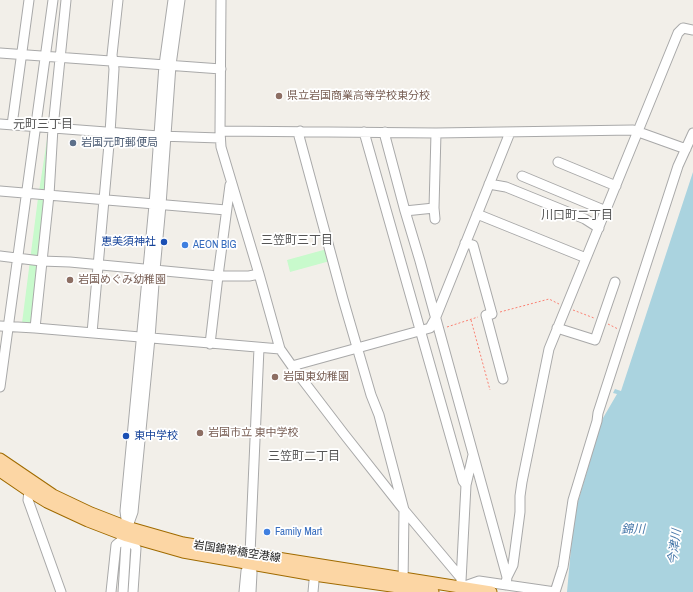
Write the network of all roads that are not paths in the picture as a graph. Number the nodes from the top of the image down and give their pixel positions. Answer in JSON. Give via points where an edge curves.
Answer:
{"nodes":[{"id":1,"x":29,"y":0,"type":"edge"},
{"id":2,"x":53,"y":0,"type":"edge"},
{"id":3,"x":66,"y":0,"type":"edge"},
{"id":4,"x":118,"y":0,"type":"edge"},
{"id":5,"x":173,"y":0,"type":"edge"},
{"id":6,"x":180,"y":0,"type":"edge"},
{"id":7,"x":221,"y":0,"type":"edge"},
{"id":8,"x":693,"y":30,"type":"edge"},
{"id":9,"x":0,"y":52,"type":"edge"},
{"id":10,"x":22,"y":54,"type":"junction"},
{"id":11,"x":45,"y":57,"type":"junction"},
{"id":12,"x":60,"y":58,"type":"junction"},
{"id":13,"x":113,"y":61,"type":"junction"},
{"id":14,"x":168,"y":65,"type":"junction"},
{"id":15,"x":221,"y":69,"type":"junction"},
{"id":16,"x":0,"y":124,"type":"edge"},
{"id":17,"x":12,"y":125,"type":"junction"},
{"id":18,"x":35,"y":127,"type":"junction"},
{"id":19,"x":53,"y":128,"type":"junction"},
{"id":20,"x":300,"y":131,"type":"junction"},
{"id":21,"x":638,"y":131,"type":"junction"},
{"id":22,"x":110,"y":132,"type":"junction"},
{"id":23,"x":364,"y":132,"type":"junction"},
{"id":24,"x":385,"y":132,"type":"junction"},
{"id":25,"x":509,"y":132,"type":"junction"},
{"id":26,"x":436,"y":133,"type":"junction"},
{"id":27,"x":693,"y":133,"type":"edge"},
{"id":28,"x":220,"y":134,"type":"junction"},
{"id":29,"x":163,"y":136,"type":"junction"},
{"id":30,"x":686,"y":149,"type":"junction"},
{"id":31,"x":558,"y":162,"type":"dead end"},
{"id":32,"x":522,"y":176,"type":"dead end"},
{"id":33,"x":231,"y":182,"type":"junction"},
{"id":34,"x":489,"y":184,"type":"junction"},
{"id":35,"x":616,"y":186,"type":"junction"},
{"id":36,"x":0,"y":191,"type":"edge"},
{"id":37,"x":26,"y":193,"type":"junction"},
{"id":38,"x":49,"y":195,"type":"junction"},
{"id":39,"x":104,"y":200,"type":"junction"},
{"id":40,"x":158,"y":205,"type":"junction"},
{"id":41,"x":434,"y":208,"type":"junction"},
{"id":42,"x":226,"y":210,"type":"junction"},
{"id":43,"x":405,"y":211,"type":"junction"},
{"id":44,"x":606,"y":211,"type":"junction"},
{"id":45,"x":477,"y":214,"type":"junction"},
{"id":46,"x":435,"y":219,"type":"dead end"},
{"id":47,"x":599,"y":228,"type":"junction"},
{"id":48,"x":465,"y":243,"type":"junction"},
{"id":49,"x":0,"y":256,"type":"edge"},
{"id":50,"x":17,"y":257,"type":"junction"},
{"id":51,"x":586,"y":258,"type":"junction"},
{"id":52,"x":41,"y":261,"type":"junction"},
{"id":53,"x":98,"y":264,"type":"junction"},
{"id":54,"x":151,"y":269,"type":"junction"},
{"id":55,"x":259,"y":274,"type":"junction"},
{"id":56,"x":218,"y":276,"type":"junction"},
{"id":57,"x":615,"y":282,"type":"dead end"},
{"id":58,"x":435,"y":319,"type":"junction"},
{"id":59,"x":4,"y":327,"type":"edge"},
{"id":60,"x":35,"y":328,"type":"junction"},
{"id":61,"x":557,"y":328,"type":"junction"},
{"id":62,"x":420,"y":331,"type":"junction"},
{"id":63,"x":92,"y":333,"type":"junction"},
{"id":64,"x":145,"y":337,"type":"junction"},
{"id":65,"x":210,"y":344,"type":"junction"},
{"id":66,"x":259,"y":348,"type":"junction"},
{"id":67,"x":358,"y":348,"type":"junction"},
{"id":68,"x":280,"y":349,"type":"junction"},
{"id":69,"x":292,"y":366,"type":"junction"},
{"id":70,"x":503,"y":380,"type":"dead end"},
{"id":71,"x":0,"y":387,"type":"edge"},
{"id":72,"x":473,"y":455,"type":"junction"},
{"id":73,"x":0,"y":459,"type":"edge"},
{"id":74,"x":0,"y":471,"type":"edge"},
{"id":75,"x":466,"y":485,"type":"junction"},
{"id":76,"x":30,"y":487,"type":"junction"},
{"id":77,"x":404,"y":510,"type":"junction"},
{"id":78,"x":127,"y":531,"type":"junction"},
{"id":79,"x":250,"y":559,"type":"junction"},
{"id":80,"x":315,"y":570,"type":"junction"},
{"id":81,"x":506,"y":581,"type":"junction"},
{"id":82,"x":403,"y":586,"type":"edge"},
{"id":83,"x":460,"y":586,"type":"edge"},
{"id":84,"x":61,"y":592,"type":"edge"},
{"id":85,"x":111,"y":592,"type":"edge"},
{"id":86,"x":123,"y":592,"type":"edge"},
{"id":87,"x":133,"y":592,"type":"edge"},
{"id":88,"x":244,"y":592,"type":"edge"},
{"id":89,"x":251,"y":592,"type":"edge"},
{"id":90,"x":313,"y":592,"type":"edge"},
{"id":91,"x":433,"y":592,"type":"edge"},
{"id":92,"x":491,"y":592,"type":"edge"},
{"id":93,"x":555,"y":592,"type":"edge"}],
"edges":[{"from":1,"to":10,"type":"street"},
{"from":2,"to":11,"type":"street"},
{"from":3,"to":12,"type":"street"},
{"from":4,"to":13,"type":"street"},
{"from":5,"to":14,"type":"street"},
{"from":6,"to":14,"type":"street"},
{"from":7,"to":15,"type":"street"},
{"from":8,"to":21,"type":"street","via":[[683,28],[678,33]]},
{"from":9,"to":10,"type":"street"},
{"from":10,"to":11,"type":"street"},
{"from":10,"to":17,"type":"street"},
{"from":11,"to":12,"type":"street"},
{"from":11,"to":18,"type":"street"},
{"from":12,"to":13,"type":"street"},
{"from":12,"to":19,"type":"street"},
{"from":13,"to":14,"type":"street"},
{"from":13,"to":22,"type":"street"},
{"from":14,"to":15,"type":"street"},
{"from":14,"to":29,"type":"street"},
{"from":15,"to":28,"type":"street"},
{"from":16,"to":17,"type":"street"},
{"from":17,"to":18,"type":"street"},
{"from":18,"to":19,"type":"street"},
{"from":18,"to":37,"type":"street"},
{"from":19,"to":22,"type":"street"},
{"from":19,"to":38,"type":"street"},
{"from":20,"to":23,"type":"street"},
{"from":20,"to":28,"type":"street"},
{"from":20,"to":67,"type":"street","via":[[299,136]]},
{"from":21,"to":25,"type":"street"},
{"from":21,"to":30,"type":"street"},
{"from":21,"to":35,"type":"street"},
{"from":22,"to":29,"type":"street"},
{"from":22,"to":39,"type":"street"},
{"from":23,"to":24,"type":"street"},
{"from":23,"to":62,"type":"street"},
{"from":24,"to":26,"type":"street"},
{"from":24,"to":43,"type":"street"},
{"from":25,"to":26,"type":"street"},
{"from":25,"to":34,"type":"street"},
{"from":26,"to":41,"type":"street"},
{"from":27,"to":30,"type":"street"},
{"from":28,"to":29,"type":"street"},
{"from":28,"to":33,"type":"street"},
{"from":29,"to":40,"type":"street"},
{"from":30,"to":93,"type":"street","via":[[678,166],[598,413],[573,500],[563,567]]},
{"from":31,"to":35,"type":"street"},
{"from":32,"to":44,"type":"street"},
{"from":33,"to":42,"type":"street"},
{"from":33,"to":55,"type":"street"},
{"from":34,"to":45,"type":"street"},
{"from":34,"to":47,"type":"street","via":[[506,187],[585,219]]},
{"from":35,"to":44,"type":"street"},
{"from":36,"to":37,"type":"street"},
{"from":37,"to":38,"type":"street"},
{"from":37,"to":50,"type":"street"},
{"from":38,"to":39,"type":"street"},
{"from":38,"to":52,"type":"street"},
{"from":39,"to":40,"type":"street"},
{"from":39,"to":53,"type":"street"},
{"from":40,"to":42,"type":"street"},
{"from":40,"to":54,"type":"street"},
{"from":41,"to":43,"type":"street"},
{"from":41,"to":46,"type":"street"},
{"from":42,"to":56,"type":"street"},
{"from":43,"to":58,"type":"street"},
{"from":44,"to":47,"type":"street"},
{"from":45,"to":48,"type":"street"},
{"from":45,"to":51,"type":"street"},
{"from":47,"to":51,"type":"street"},
{"from":48,"to":58,"type":"street"},
{"from":48,"to":70,"type":"street","via":[[473,245]]},
{"from":49,"to":50,"type":"street"},
{"from":50,"to":52,"type":"street"},
{"from":50,"to":59,"type":"street"},
{"from":51,"to":61,"type":"street"},
{"from":52,"to":53,"type":"street"},
{"from":52,"to":60,"type":"street"},
{"from":53,"to":54,"type":"street"},
{"from":53,"to":63,"type":"street"},
{"from":54,"to":56,"type":"street"},
{"from":54,"to":64,"type":"street"},
{"from":55,"to":56,"type":"street"},
{"from":55,"to":68,"type":"street"},
{"from":56,"to":65,"type":"street"},
{"from":57,"to":61,"type":"street","via":[[595,340]]},
{"from":58,"to":62,"type":"street","via":[[430,328]]},
{"from":58,"to":72,"type":"street"},
{"from":59,"to":60,"type":"street"},
{"from":59,"to":71,"type":"street"},
{"from":60,"to":63,"type":"street"},
{"from":61,"to":81,"type":"street","via":[[550,349],[522,482],[513,565]]},
{"from":62,"to":67,"type":"street"},
{"from":62,"to":75,"type":"street"},
{"from":63,"to":64,"type":"street"},
{"from":64,"to":65,"type":"street"},
{"from":64,"to":78,"type":"street","via":[[125,511]]},
{"from":65,"to":66,"type":"street"},
{"from":66,"to":68,"type":"street"},
{"from":66,"to":79,"type":"street"},
{"from":67,"to":69,"type":"street"},
{"from":67,"to":77,"type":"street"},
{"from":68,"to":69,"type":"street"},
{"from":69,"to":77,"type":"street"},
{"from":72,"to":75,"type":"street"},
{"from":72,"to":81,"type":"street"},
{"from":73,"to":76,"type":"main road","name":"岩国錦帯橋空港線"},
{"from":74,"to":76,"type":"main road","name":"岩国錦帯橋空港線"},
{"from":75,"to":83,"type":"street"},
{"from":76,"to":78,"type":"main road","name":"岩国錦帯橋空港線"},
{"from":76,"to":84,"type":"street","via":[[28,500]]},
{"from":77,"to":82,"type":"street"},
{"from":77,"to":83,"type":"street"},
{"from":78,"to":79,"type":"main road","name":"岩国錦帯橋空港線"},
{"from":78,"to":85,"type":"street","via":[[116,545]]},
{"from":78,"to":86,"type":"street"},
{"from":78,"to":87,"type":"street","via":[[136,548]]},
{"from":79,"to":80,"type":"main road","name":"岩国錦帯橋空港線"},
{"from":79,"to":88,"type":"street"},
{"from":79,"to":89,"type":"street"},
{"from":80,"to":82,"type":"main road","name":"岩国錦帯橋空港線"},
{"from":80,"to":90,"type":"street"},
{"from":81,"to":83,"type":"street","via":[[479,581]]},
{"from":81,"to":93,"type":"street"},
{"from":82,"to":83,"type":"main road","name":"岩国錦帯橋空港線"},
{"from":82,"to":91,"type":"main road","name":"岩国錦帯橋空港線"},
{"from":83,"to":92,"type":"main road","name":"岩国錦帯橋空港線"}]}
